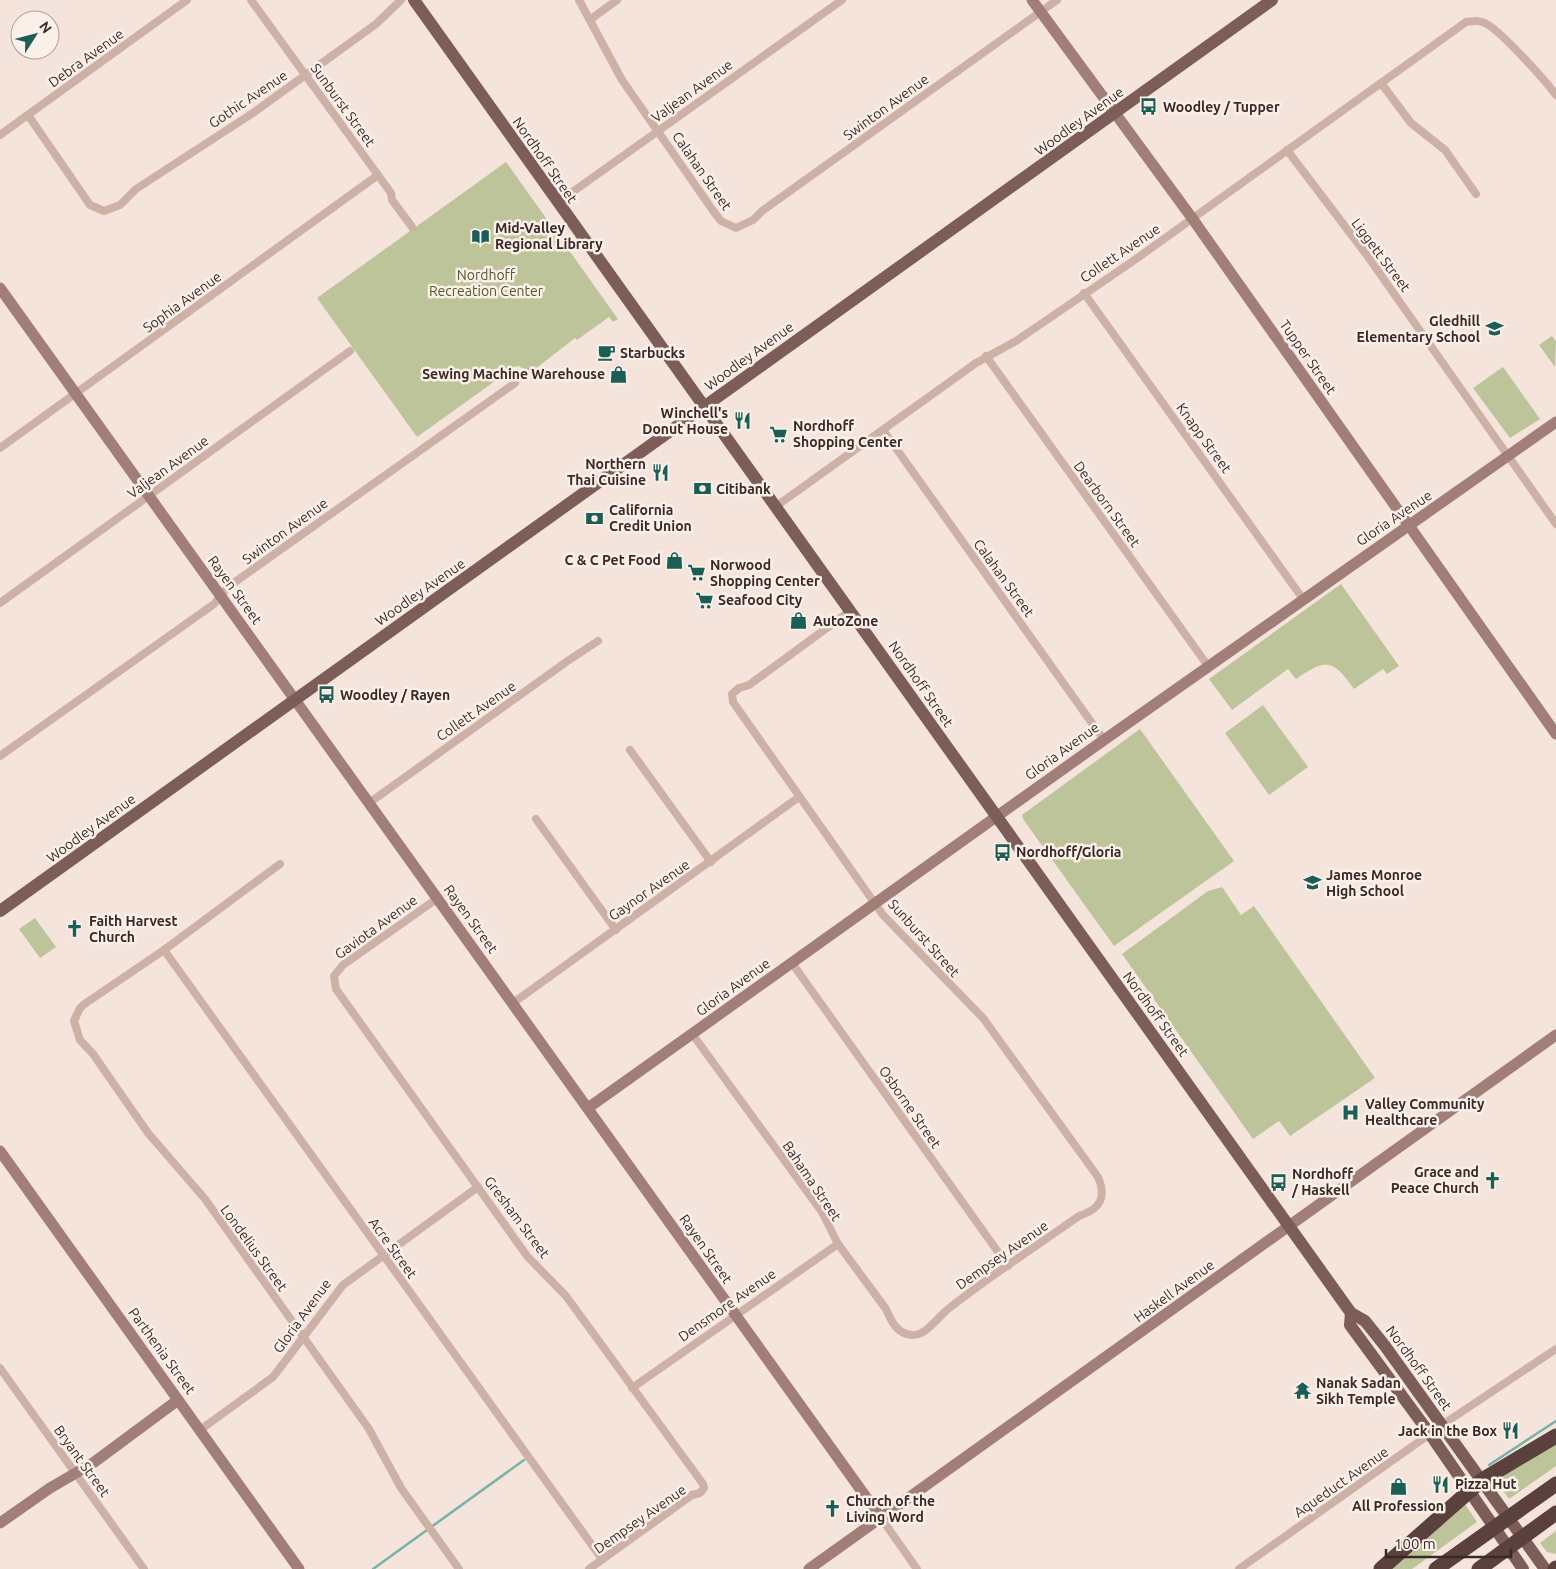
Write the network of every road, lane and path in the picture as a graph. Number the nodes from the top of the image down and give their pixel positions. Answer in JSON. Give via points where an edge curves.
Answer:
{"nodes":[{"id":1,"x":187,"y":0,"type":"edge"},
{"id":2,"x":252,"y":0,"type":"edge"},
{"id":3,"x":401,"y":0,"type":"edge"},
{"id":4,"x":414,"y":0,"type":"edge"},
{"id":5,"x":579,"y":0,"type":"edge"},
{"id":6,"x":617,"y":0,"type":"edge"},
{"id":7,"x":842,"y":0,"type":"edge"},
{"id":8,"x":1032,"y":0,"type":"edge"},
{"id":9,"x":1057,"y":0,"type":"edge"},
{"id":10,"x":1272,"y":0,"type":"edge"},
{"id":11,"x":1040,"y":12,"type":"junction"},
{"id":12,"x":591,"y":19,"type":"junction"},
{"id":13,"x":306,"y":74,"type":"junction"},
{"id":14,"x":1382,"y":83,"type":"junction"},
{"id":15,"x":1556,"y":95,"type":"edge"},
{"id":16,"x":1116,"y":114,"type":"junction"},
{"id":17,"x":28,"y":115,"type":"junction"},
{"id":18,"x":659,"y":131,"type":"junction"},
{"id":19,"x":0,"y":135,"type":"edge"},
{"id":20,"x":1287,"y":150,"type":"junction"},
{"id":21,"x":378,"y":175,"type":"junction"},
{"id":22,"x":1476,"y":194,"type":"dead end"},
{"id":23,"x":557,"y":203,"type":"junction"},
{"id":24,"x":1192,"y":218,"type":"junction"},
{"id":25,"x":729,"y":226,"type":"joint"},
{"id":26,"x":412,"y":227,"type":"dead end"},
{"id":27,"x":1,"y":291,"type":"edge"},
{"id":28,"x":1084,"y":293,"type":"junction"},
{"id":29,"x":350,"y":351,"type":"dead end"},
{"id":30,"x":986,"y":356,"type":"junction"},
{"id":31,"x":515,"y":384,"type":"dead end"},
{"id":32,"x":76,"y":394,"type":"junction"},
{"id":33,"x":704,"y":408,"type":"junction"},
{"id":34,"x":1556,"y":422,"type":"edge"},
{"id":35,"x":883,"y":430,"type":"junction"},
{"id":36,"x":0,"y":448,"type":"edge"},
{"id":37,"x":1508,"y":457,"type":"junction"},
{"id":38,"x":149,"y":496,"type":"junction"},
{"id":39,"x":775,"y":507,"type":"junction"},
{"id":40,"x":1556,"y":524,"type":"edge"},
{"id":41,"x":1408,"y":525,"type":"junction"},
{"id":42,"x":220,"y":596,"type":"junction"},
{"id":43,"x":1304,"y":599,"type":"junction"},
{"id":44,"x":0,"y":603,"type":"edge"},
{"id":45,"x":850,"y":611,"type":"junction"},
{"id":46,"x":598,"y":642,"type":"dead end"},
{"id":47,"x":1208,"y":666,"type":"junction"},
{"id":48,"x":295,"y":700,"type":"junction"},
{"id":49,"x":1556,"y":734,"type":"edge"},
{"id":50,"x":1104,"y":740,"type":"junction"},
{"id":51,"x":630,"y":750,"type":"dead end"},
{"id":52,"x":0,"y":756,"type":"edge"},
{"id":53,"x":799,"y":797,"type":"junction"},
{"id":54,"x":369,"y":802,"type":"junction"},
{"id":55,"x":996,"y":817,"type":"junction"},
{"id":56,"x":536,"y":819,"type":"dead end"},
{"id":57,"x":710,"y":862,"type":"junction"},
{"id":58,"x":280,"y":864,"type":"dead end"},
{"id":59,"x":438,"y":898,"type":"junction"},
{"id":60,"x":876,"y":903,"type":"junction"},
{"id":61,"x":0,"y":911,"type":"edge"},
{"id":62,"x":616,"y":930,"type":"junction"},
{"id":63,"x":164,"y":950,"type":"junction"},
{"id":64,"x":792,"y":963,"type":"junction"},
{"id":65,"x":333,"y":980,"type":"joint"},
{"id":66,"x":513,"y":1003,"type":"junction"},
{"id":67,"x":693,"y":1035,"type":"junction"},
{"id":68,"x":1556,"y":1036,"type":"edge"},
{"id":69,"x":588,"y":1108,"type":"junction"},
{"id":70,"x":0,"y":1151,"type":"edge"},
{"id":71,"x":478,"y":1186,"type":"junction"},
{"id":72,"x":1103,"y":1194,"type":"joint"},
{"id":73,"x":1290,"y":1226,"type":"junction"},
{"id":74,"x":838,"y":1244,"type":"junction"},
{"id":75,"x":382,"y":1255,"type":"junction"},
{"id":76,"x":1008,"y":1266,"type":"junction"},
{"id":77,"x":1351,"y":1313,"type":"junction"},
{"id":78,"x":734,"y":1315,"type":"junction"},
{"id":79,"x":913,"y":1335,"type":"joint"},
{"id":80,"x":303,"y":1337,"type":"junction"},
{"id":81,"x":1556,"y":1349,"type":"edge"},
{"id":82,"x":0,"y":1368,"type":"edge"},
{"id":83,"x":632,"y":1388,"type":"junction"},
{"id":84,"x":178,"y":1400,"type":"junction"},
{"id":85,"x":1442,"y":1425,"type":"junction"},
{"id":86,"x":200,"y":1430,"type":"junction"},
{"id":87,"x":1430,"y":1434,"type":"junction"},
{"id":88,"x":1556,"y":1436,"type":"edge"},
{"id":89,"x":75,"y":1473,"type":"junction"},
{"id":90,"x":1482,"y":1480,"type":"junction"},
{"id":91,"x":1556,"y":1484,"type":"edge"},
{"id":92,"x":704,"y":1488,"type":"joint"},
{"id":93,"x":1468,"y":1492,"type":"junction"},
{"id":94,"x":1556,"y":1514,"type":"edge"},
{"id":95,"x":881,"y":1518,"type":"junction"},
{"id":96,"x":0,"y":1523,"type":"edge"},
{"id":97,"x":602,"y":1559,"type":"junction"},
{"id":98,"x":1484,"y":1565,"type":"edge"},
{"id":99,"x":144,"y":1569,"type":"edge"},
{"id":100,"x":299,"y":1569,"type":"edge"},
{"id":101,"x":459,"y":1569,"type":"edge"},
{"id":102,"x":589,"y":1569,"type":"edge"},
{"id":103,"x":809,"y":1569,"type":"edge"},
{"id":104,"x":917,"y":1569,"type":"edge"},
{"id":105,"x":1239,"y":1569,"type":"edge"},
{"id":106,"x":1380,"y":1569,"type":"edge"},
{"id":107,"x":1436,"y":1569,"type":"edge"},
{"id":108,"x":1524,"y":1569,"type":"edge"},
{"id":109,"x":1546,"y":1569,"type":"edge"}],
"edges":[{"from":1,"to":17,"type":"street","name":"Debra Avenue"},
{"from":2,"to":13,"type":"street","name":"Sunburst Street"},
{"from":3,"to":13,"type":"street","name":"Gothic Avenue","via":[[376,24]]},
{"from":4,"to":23,"type":"main road","name":"Nordhoff Street"},
{"from":5,"to":12,"type":"street","name":"Calahan Street"},
{"from":6,"to":12,"type":"street"},
{"from":7,"to":18,"type":"street","name":"Valjean Avenue"},
{"from":8,"to":11,"type":"street","name":"Tupper Street"},
{"from":9,"to":11,"type":"street","name":"Swinton Avenue"},
{"from":10,"to":16,"type":"main road","name":"Woodley Avenue"},
{"from":11,"to":16,"type":"street","name":"Tupper Street"},
{"from":11,"to":25,"type":"street","name":"Swinton Avenue","via":[[753,220],[742,227]]},
{"from":12,"to":18,"type":"street","name":"Calahan Street","via":[[618,72]]},
{"from":13,"to":17,"type":"street","name":"Gothic Avenue","via":[[253,113],[136,188],[120,205],[104,212],[90,205]]},
{"from":13,"to":21,"type":"street","name":"Sunburst Street"},
{"from":14,"to":15,"type":"street","name":"Collett Avenue","via":[[1457,27],[1478,21],[1496,32],[1545,79]]},
{"from":14,"to":20,"type":"street","name":"Collett Avenue"},
{"from":14,"to":22,"type":"street","via":[[1411,123],[1445,150]]},
{"from":16,"to":24,"type":"street","name":"Tupper Street"},
{"from":16,"to":33,"type":"main road","name":"Woodley Avenue"},
{"from":17,"to":19,"type":"street","name":"Debra Avenue"},
{"from":18,"to":23,"type":"street","name":"Valjean Avenue"},
{"from":18,"to":25,"type":"street","name":"Calahan Street","via":[[714,212]]},
{"from":20,"to":24,"type":"street","name":"Collett Avenue"},
{"from":20,"to":37,"type":"street","name":"Liggett Street","via":[[1366,254]]},
{"from":21,"to":26,"type":"street","name":"Sunburst Street"},
{"from":21,"to":32,"type":"street","name":"Sophia Avenue"},
{"from":23,"to":33,"type":"main road","name":"Nordhoff Street"},
{"from":24,"to":28,"type":"street","name":"Collett Avenue"},
{"from":24,"to":41,"type":"street","name":"Tupper Street"},
{"from":27,"to":32,"type":"street","name":"Rayen Street"},
{"from":28,"to":30,"type":"street","name":"Collett Avenue","via":[[1016,342]]},
{"from":28,"to":43,"type":"street","name":"Knapp Street"},
{"from":29,"to":38,"type":"street","name":"Valjean Avenue"},
{"from":30,"to":35,"type":"street","name":"Collett Avenue"},
{"from":30,"to":47,"type":"street","name":"Dearborn Street"},
{"from":31,"to":42,"type":"street","name":"Swinton Avenue","via":[[228,586]]},
{"from":32,"to":36,"type":"street","name":"Sophia Avenue"},
{"from":32,"to":38,"type":"street","name":"Rayen Street"},
{"from":33,"to":39,"type":"main road","name":"Nordhoff Street"},
{"from":33,"to":48,"type":"main road","name":"Woodley Avenue"},
{"from":34,"to":37,"type":"street","name":"Gloria Avenue"},
{"from":35,"to":39,"type":"street","name":"Collett Avenue"},
{"from":35,"to":50,"type":"street","name":"Calahan Street"},
{"from":37,"to":40,"type":"street","name":"Liggett Street"},
{"from":37,"to":41,"type":"street","name":"Gloria Avenue"},
{"from":38,"to":42,"type":"street","name":"Rayen Street"},
{"from":38,"to":44,"type":"street","name":"Valjean Avenue"},
{"from":39,"to":45,"type":"main road","name":"Nordhoff Street"},
{"from":41,"to":43,"type":"street","name":"Gloria Avenue"},
{"from":41,"to":49,"type":"street","name":"Tupper Street"},
{"from":42,"to":48,"type":"street","name":"Rayen Street"},
{"from":42,"to":52,"type":"street","name":"Swinton Avenue","via":[[214,604]]},
{"from":43,"to":47,"type":"street","name":"Gloria Avenue"},
{"from":45,"to":53,"type":"street","name":"Sunburst Street","via":[[732,694],[735,706]]},
{"from":45,"to":55,"type":"main road","name":"Nordhoff Street"},
{"from":46,"to":54,"type":"street","name":"Collett Avenue"},
{"from":47,"to":50,"type":"street","name":"Gloria Avenue"},
{"from":48,"to":54,"type":"street","name":"Rayen Street"},
{"from":48,"to":61,"type":"main road","name":"Woodley Avenue"},
{"from":50,"to":55,"type":"street","name":"Gloria Avenue"},
{"from":51,"to":57,"type":"street"},
{"from":53,"to":57,"type":"street","name":"Gaynor Avenue"},
{"from":53,"to":60,"type":"street","name":"Sunburst Street"},
{"from":54,"to":59,"type":"street","name":"Rayen Street"},
{"from":55,"to":60,"type":"street","name":"Gloria Avenue"},
{"from":55,"to":73,"type":"main road","name":"Nordhoff Street"},
{"from":56,"to":62,"type":"street"},
{"from":57,"to":62,"type":"street","name":"Gaynor Avenue"},
{"from":58,"to":63,"type":"street"},
{"from":59,"to":65,"type":"street","name":"Gaviota Avenue","via":[[342,966]]},
{"from":59,"to":66,"type":"street","name":"Rayen Street"},
{"from":60,"to":64,"type":"street","name":"Gloria Avenue"},
{"from":60,"to":72,"type":"street","name":"Sunburst Street","via":[[883,915],[983,1018],[1098,1177]]},
{"from":62,"to":66,"type":"street","name":"Gaynor Avenue"},
{"from":63,"to":75,"type":"street","name":"Acre Street"},
{"from":63,"to":80,"type":"street","name":"Londelius Street","via":[[80,1008],[74,1021],[80,1040],[148,1133],[204,1199]]},
{"from":64,"to":67,"type":"street","name":"Gloria Avenue"},
{"from":64,"to":76,"type":"street","name":"Osborne Street"},
{"from":65,"to":71,"type":"street","name":"Gresham Street","via":[[340,997]]},
{"from":66,"to":69,"type":"street","name":"Rayen Street"},
{"from":67,"to":69,"type":"street","name":"Gloria Avenue"},
{"from":67,"to":74,"type":"street","name":"Bahama Street","via":[[822,1212]]},
{"from":68,"to":73,"type":"street","name":"Haskell Avenue"},
{"from":69,"to":78,"type":"street","name":"Rayen Street"},
{"from":70,"to":84,"type":"street","name":"Parthenia Street"},
{"from":71,"to":75,"type":"street","name":"Gloria Avenue"},
{"from":71,"to":83,"type":"street","name":"Gresham Street","via":[[527,1256],[566,1296]]},
{"from":72,"to":76,"type":"street","name":"Dempsey Avenue","via":[[1095,1208]]},
{"from":73,"to":77,"type":"main road","name":"Nordhoff Street"},
{"from":73,"to":95,"type":"street","name":"Haskell Avenue"},
{"from":74,"to":78,"type":"street","name":"Densmore Avenue"},
{"from":74,"to":79,"type":"street","name":"Bahama Street","via":[[895,1326]]},
{"from":75,"to":80,"type":"street","name":"Gloria Avenue","via":[[343,1285]]},
{"from":75,"to":97,"type":"street","name":"Acre Street"},
{"from":76,"to":79,"type":"street","name":"Dempsey Avenue","via":[[948,1309],[927,1329]]},
{"from":77,"to":85,"type":"main road","name":"Nordhoff Street","via":[[1365,1321]]},
{"from":77,"to":87,"type":"main road","name":"Nordhoff Street","via":[[1350,1325]]},
{"from":78,"to":83,"type":"street","name":"Densmore Avenue"},
{"from":78,"to":95,"type":"street","name":"Rayen Street"},
{"from":80,"to":86,"type":"street","name":"Gloria Avenue","via":[[273,1377]]},
{"from":80,"to":101,"type":"street","name":"Londelius Street","via":[[369,1429],[401,1488]]},
{"from":81,"to":85,"type":"street","name":"Aqueduct Avenue"},
{"from":82,"to":89,"type":"street","name":"Bryant Street"},
{"from":83,"to":92,"type":"street","name":"Gresham Street"},
{"from":84,"to":86,"type":"street","name":"Parthenia Street"},
{"from":84,"to":89,"type":"street"},
{"from":85,"to":87,"type":"street","name":"Aqueduct Avenue"},
{"from":85,"to":90,"type":"main road","name":"Nordhoff Street"},
{"from":86,"to":100,"type":"street","name":"Parthenia Street"},
{"from":87,"to":93,"type":"main road","name":"Nordhoff Street"},
{"from":87,"to":105,"type":"street","name":"Aqueduct Avenue"},
{"from":88,"to":90,"type":"highway"},
{"from":89,"to":96,"type":"street"},
{"from":89,"to":99,"type":"street","name":"Bryant Street"},
{"from":90,"to":93,"type":"highway"},
{"from":90,"to":109,"type":"main road","name":"Nordhoff Street"},
{"from":91,"to":107,"type":"highway"},
{"from":92,"to":97,"type":"street","name":"Dempsey Avenue"},
{"from":93,"to":106,"type":"highway"},
{"from":93,"to":108,"type":"main road","name":"Nordhoff Street"},
{"from":94,"to":98,"type":"highway"},
{"from":95,"to":103,"type":"street","name":"Haskell Avenue"},
{"from":95,"to":104,"type":"street","name":"Rayen Street"},
{"from":97,"to":102,"type":"street","name":"Dempsey Avenue"}]}
